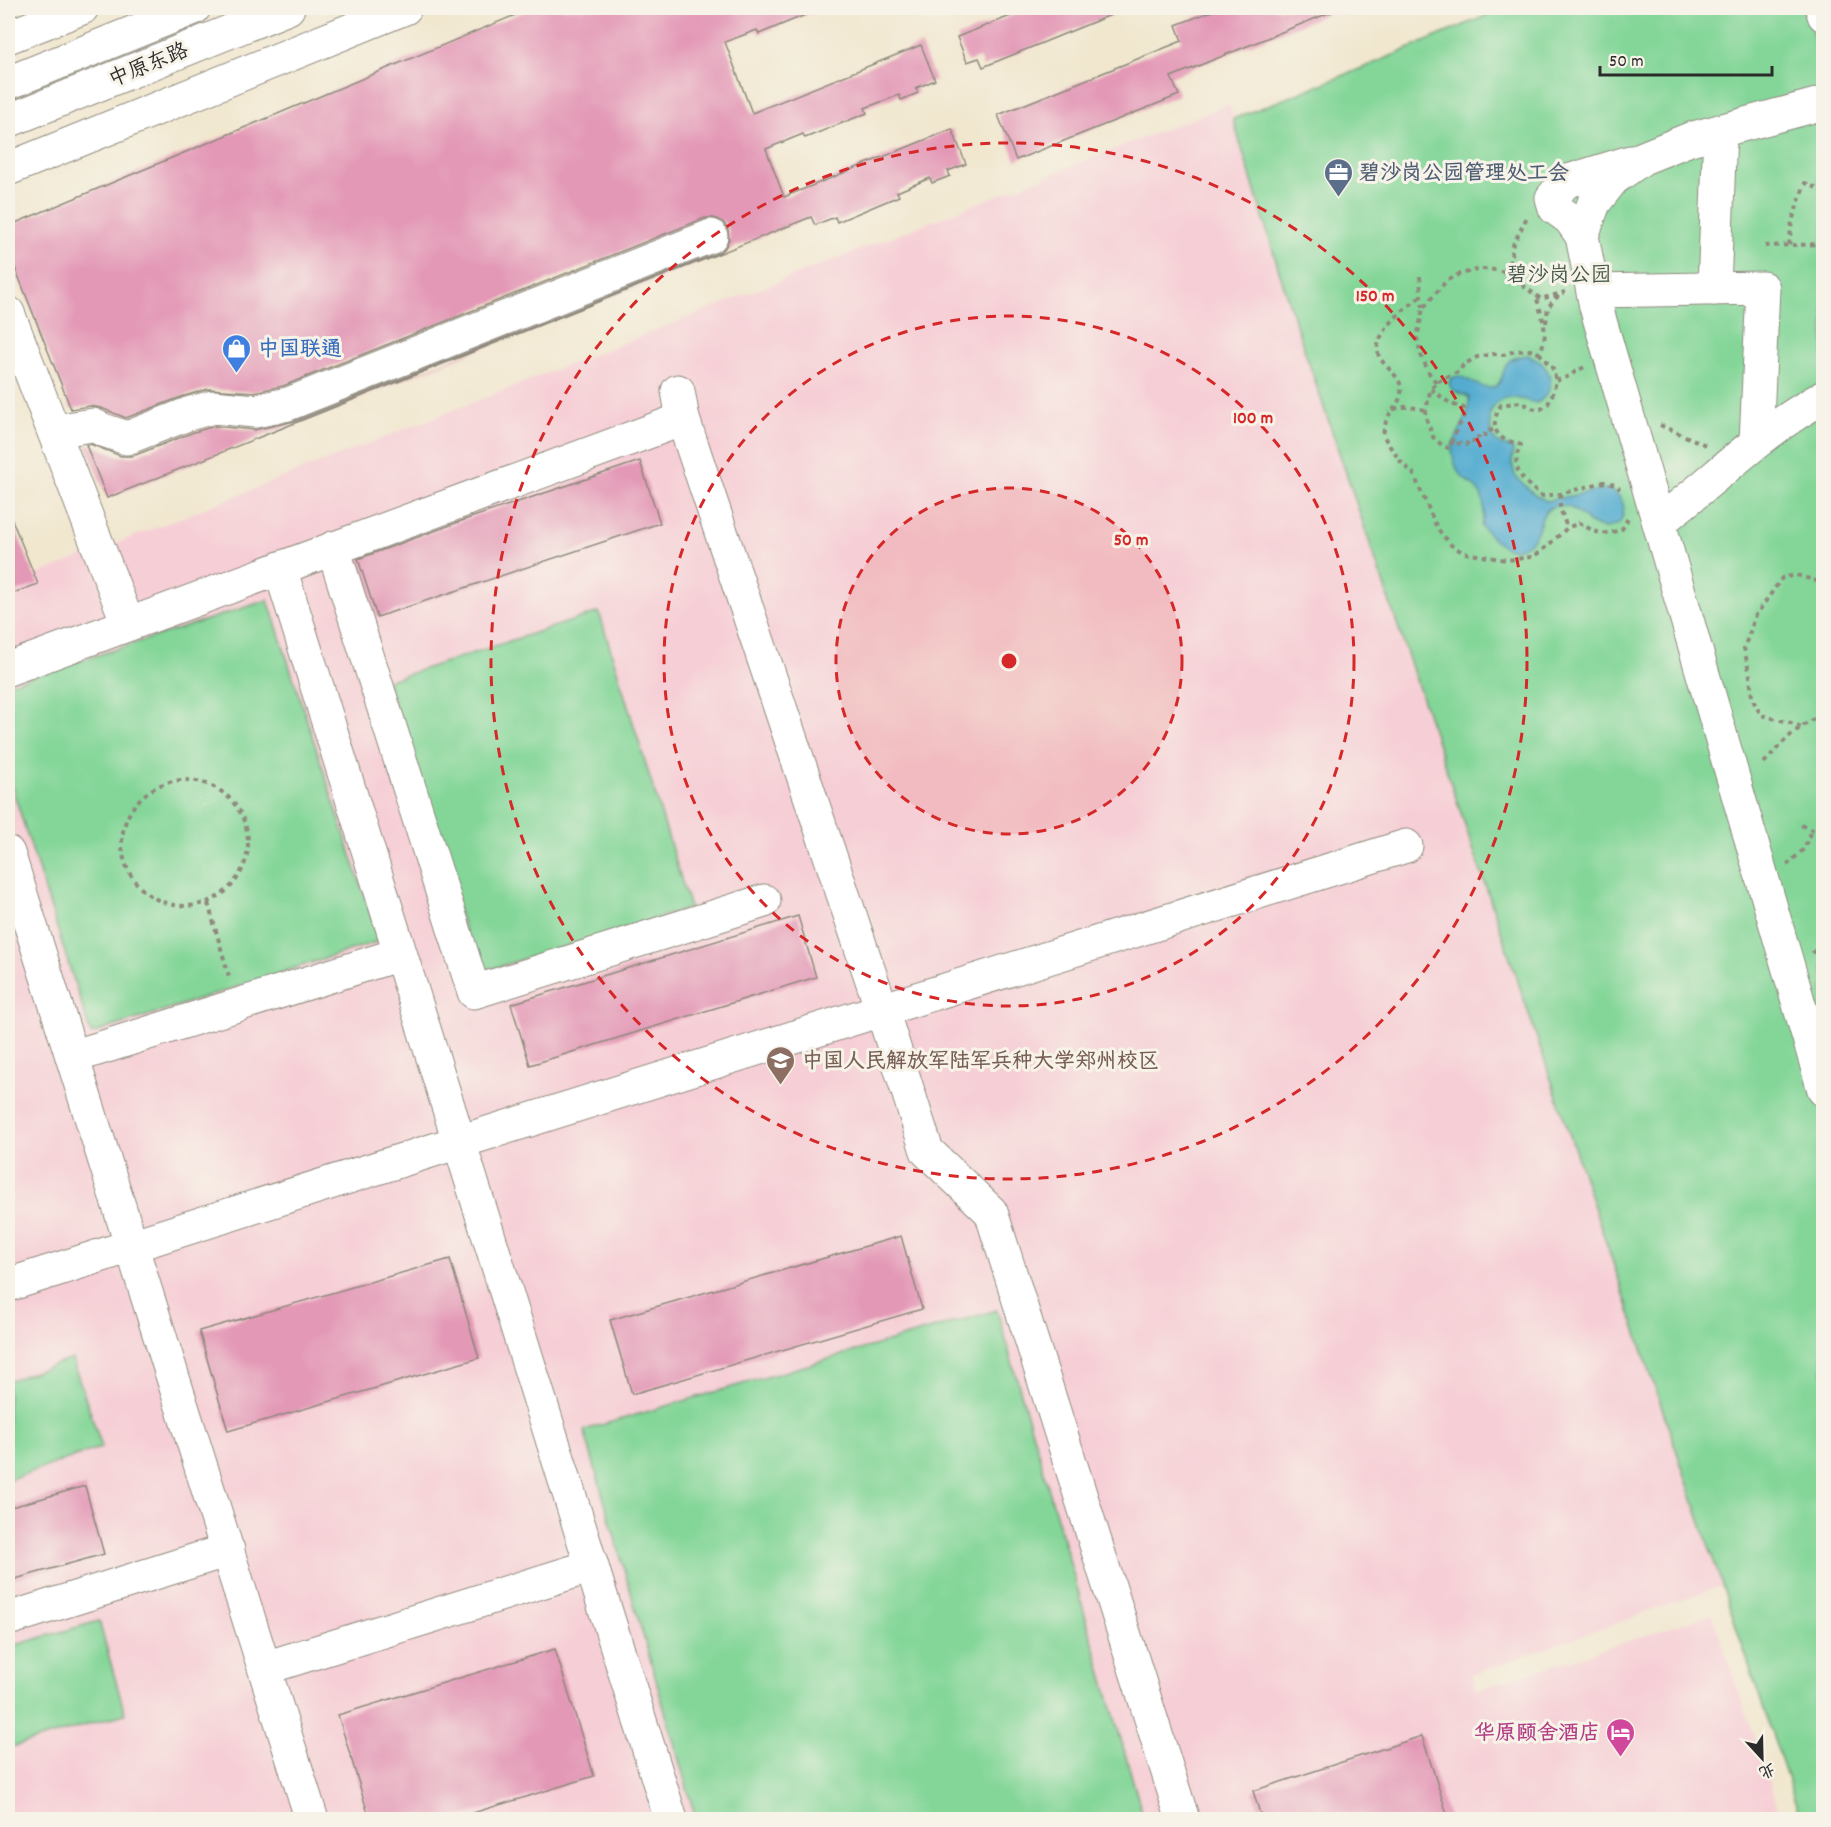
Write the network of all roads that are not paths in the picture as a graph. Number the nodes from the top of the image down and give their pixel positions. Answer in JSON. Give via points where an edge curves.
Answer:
{"nodes":[{"id":1,"x":82,"y":8,"type":"edge"},
{"id":2,"x":194,"y":8,"type":"edge"},
{"id":3,"x":288,"y":8,"type":"edge"},
{"id":4,"x":405,"y":8,"type":"edge"},
{"id":5,"x":1822,"y":8,"type":"edge"},
{"id":6,"x":1824,"y":15,"type":"edge"},
{"id":7,"x":8,"y":37,"type":"edge"},
{"id":8,"x":8,"y":83,"type":"edge"},
{"id":9,"x":1824,"y":103,"type":"edge"},
{"id":10,"x":8,"y":121,"type":"edge"},
{"id":11,"x":1720,"y":130,"type":"junction"},
{"id":12,"x":1643,"y":158,"type":"junction"},
{"id":13,"x":8,"y":169,"type":"edge"},
{"id":14,"x":711,"y":236,"type":"dead end"},
{"id":15,"x":1582,"y":236,"type":"junction"},
{"id":16,"x":1714,"y":289,"type":"junction"},
{"id":17,"x":1593,"y":291,"type":"junction"},
{"id":18,"x":8,"y":313,"type":"edge"},
{"id":19,"x":1824,"y":397,"type":"edge"},
{"id":20,"x":54,"y":431,"type":"junction"},
{"id":21,"x":1746,"y":449,"type":"junction"},
{"id":22,"x":1688,"y":500,"type":"junction"},
{"id":23,"x":1643,"y":517,"type":"junction"},
{"id":24,"x":333,"y":548,"type":"junction"},
{"id":25,"x":280,"y":568,"type":"junction"},
{"id":26,"x":1673,"y":570,"type":"junction"},
{"id":27,"x":128,"y":624,"type":"junction"},
{"id":28,"x":8,"y":669,"type":"edge"},
{"id":29,"x":1407,"y":846,"type":"dead end"},
{"id":30,"x":8,"y":853,"type":"edge"},
{"id":31,"x":764,"y":901,"type":"dead end"},
{"id":32,"x":400,"y":954,"type":"junction"},
{"id":33,"x":882,"y":1010,"type":"junction"},
{"id":34,"x":72,"y":1057,"type":"junction"},
{"id":35,"x":1824,"y":1090,"type":"edge"},
{"id":36,"x":459,"y":1142,"type":"junction"},
{"id":37,"x":131,"y":1245,"type":"junction"},
{"id":38,"x":8,"y":1285,"type":"edge"},
{"id":39,"x":228,"y":1550,"type":"junction"},
{"id":40,"x":592,"y":1566,"type":"junction"},
{"id":41,"x":8,"y":1619,"type":"edge"},
{"id":42,"x":265,"y":1668,"type":"junction"},
{"id":43,"x":312,"y":1820,"type":"edge"},
{"id":44,"x":671,"y":1820,"type":"edge"},
{"id":45,"x":1183,"y":1820,"type":"edge"}],
"edges":[{"from":1,"to":7,"type":"street"},
{"from":2,"to":8,"type":"street","name":"中原东路"},
{"from":3,"to":10,"type":"street","name":"中原东路"},
{"from":4,"to":13,"type":"street"},
{"from":5,"to":6,"type":"street"},
{"from":9,"to":11,"type":"street"},
{"from":11,"to":12,"type":"street"},
{"from":11,"to":16,"type":"street"},
{"from":12,"to":15,"type":"street","via":[[1613,179],[1594,203]]},
{"from":12,"to":15,"type":"street","via":[[1565,182],[1552,198],[1555,208],[1570,219]]},
{"from":14,"to":20,"type":"street","via":[[288,404],[255,411],[213,407],[127,438],[93,425]]},
{"from":15,"to":17,"type":"street"},
{"from":16,"to":17,"type":"street"},
{"from":16,"to":21,"type":"street","via":[[1763,288]]},
{"from":17,"to":23,"type":"street","via":[[1626,411]]},
{"from":18,"to":20,"type":"street"},
{"from":19,"to":21,"type":"street"},
{"from":20,"to":27,"type":"street"},
{"from":21,"to":22,"type":"street"},
{"from":22,"to":23,"type":"street"},
{"from":22,"to":26,"type":"street","via":[[1678,526]]},
{"from":23,"to":26,"type":"street"},
{"from":24,"to":25,"type":"street"},
{"from":24,"to":31,"type":"street","via":[[474,992]]},
{"from":24,"to":33,"type":"street","via":[[680,405]]},
{"from":25,"to":27,"type":"street"},
{"from":25,"to":32,"type":"street"},
{"from":26,"to":35,"type":"street"},
{"from":27,"to":28,"type":"street"},
{"from":29,"to":33,"type":"street"},
{"from":30,"to":34,"type":"street"},
{"from":32,"to":34,"type":"street"},
{"from":32,"to":36,"type":"street"},
{"from":33,"to":36,"type":"street"},
{"from":33,"to":45,"type":"street","via":[[927,1151],[990,1212]]},
{"from":34,"to":37,"type":"street"},
{"from":36,"to":37,"type":"street"},
{"from":36,"to":40,"type":"street"},
{"from":37,"to":38,"type":"street"},
{"from":37,"to":39,"type":"street"},
{"from":39,"to":41,"type":"street"},
{"from":39,"to":42,"type":"street"},
{"from":40,"to":42,"type":"street"},
{"from":40,"to":44,"type":"street"},
{"from":42,"to":43,"type":"street"}]}
